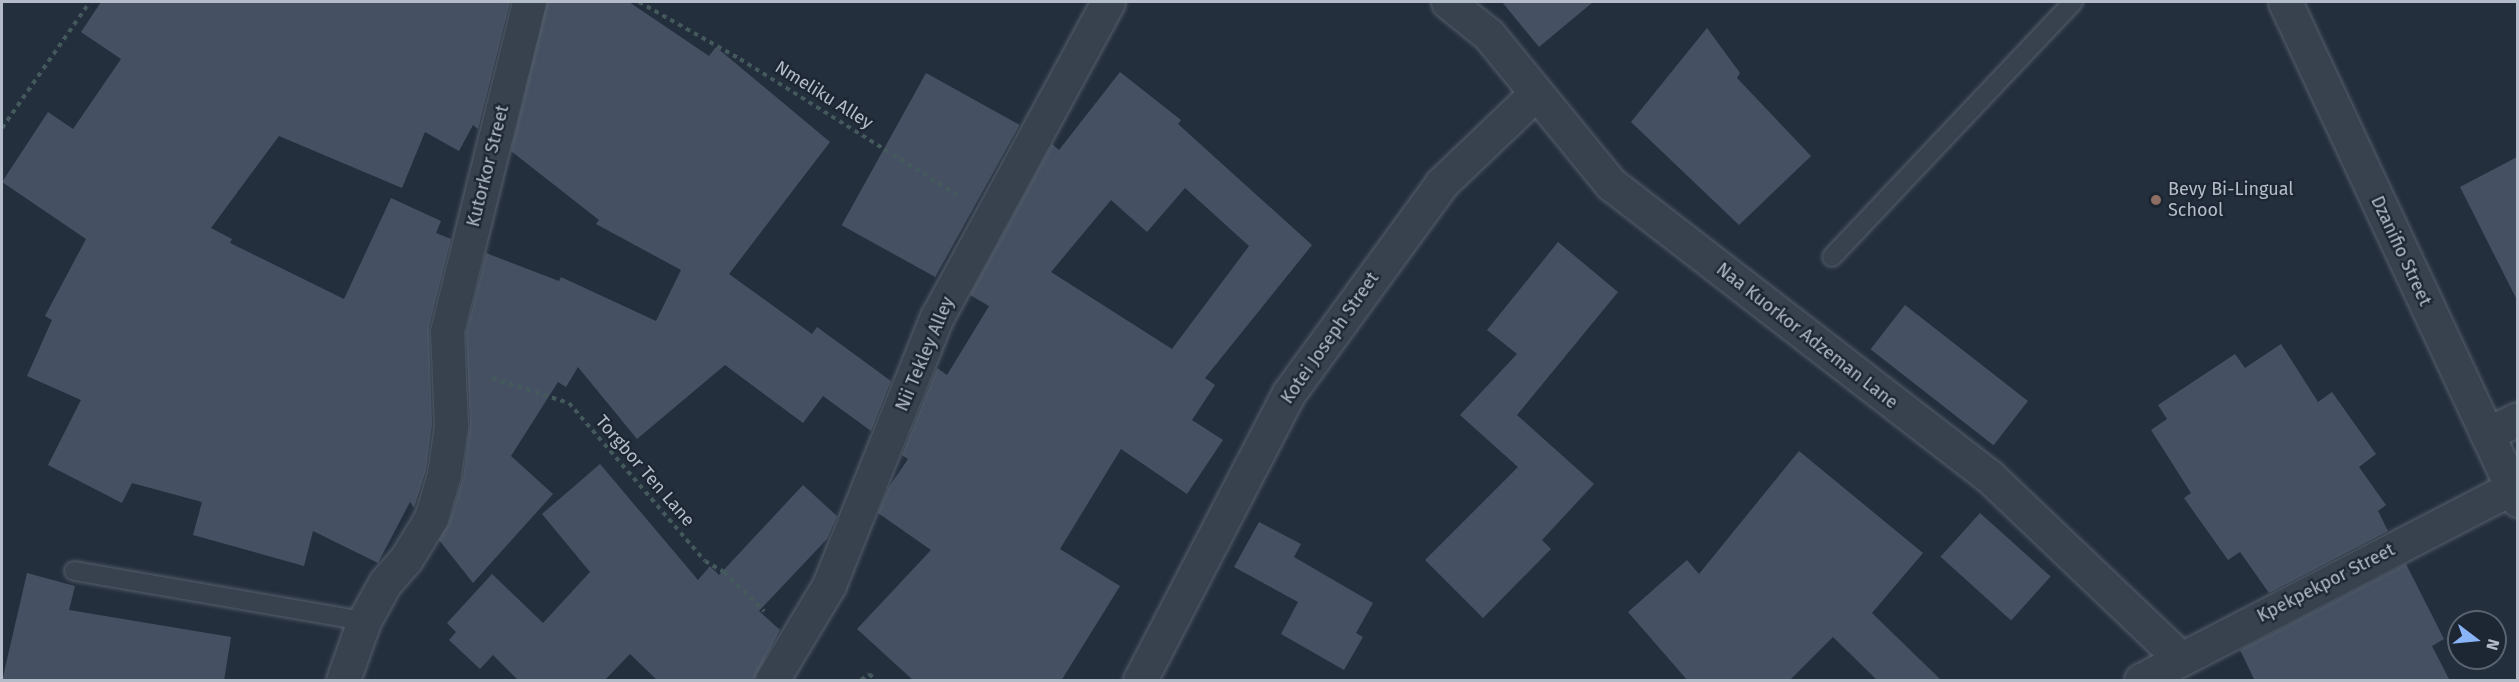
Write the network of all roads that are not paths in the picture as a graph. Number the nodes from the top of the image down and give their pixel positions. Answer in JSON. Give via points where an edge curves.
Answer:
{"nodes":[{"id":1,"x":530,"y":2,"type":"edge"},
{"id":2,"x":1108,"y":2,"type":"edge"},
{"id":3,"x":1448,"y":2,"type":"edge"},
{"id":4,"x":2073,"y":2,"type":"edge"},
{"id":5,"x":2285,"y":2,"type":"edge"},
{"id":6,"x":1535,"y":94,"type":"junction"},
{"id":7,"x":1833,"y":257,"type":"dead end"},
{"id":8,"x":2517,"y":419,"type":"edge"},
{"id":9,"x":2487,"y":434,"type":"junction"},
{"id":10,"x":2515,"y":494,"type":"edge"},
{"id":11,"x":74,"y":572,"type":"dead end"},
{"id":12,"x":364,"y":621,"type":"junction"},
{"id":13,"x":2180,"y":658,"type":"junction"},
{"id":14,"x":343,"y":681,"type":"edge"},
{"id":15,"x":772,"y":681,"type":"edge"},
{"id":16,"x":1140,"y":681,"type":"edge"},
{"id":17,"x":2141,"y":681,"type":"edge"}],
"edges":[{"from":1,"to":12,"type":"street","name":"Kutorkor Street","via":[[447,331],[451,426],[444,474],[431,518],[406,559],[385,583]]},
{"from":2,"to":15,"type":"street","name":"Nii Tekley Alley","via":[[937,317],[829,585]]},
{"from":3,"to":6,"type":"street","name":"Naa Kuorkor Adzeman Lane","via":[[1489,35]]},
{"from":4,"to":7,"type":"lane"},
{"from":5,"to":9,"type":"street","name":"Dzanifio Street"},
{"from":6,"to":13,"type":"street","name":"Naa Kuorkor Adzeman Lane","via":[[1611,184],[1989,476]]},
{"from":6,"to":16,"type":"street","name":"Kotei Joseph Street","via":[[1442,183],[1289,393]]},
{"from":8,"to":9,"type":"street"},
{"from":9,"to":10,"type":"street","name":"Dzanifio Street"},
{"from":10,"to":13,"type":"street","name":"Kpekpekpor Street"},
{"from":11,"to":12,"type":"lane"},
{"from":12,"to":14,"type":"street","name":"Kutorkor Street"},
{"from":13,"to":17,"type":"street","name":"Kpekpekpor Street"}]}
